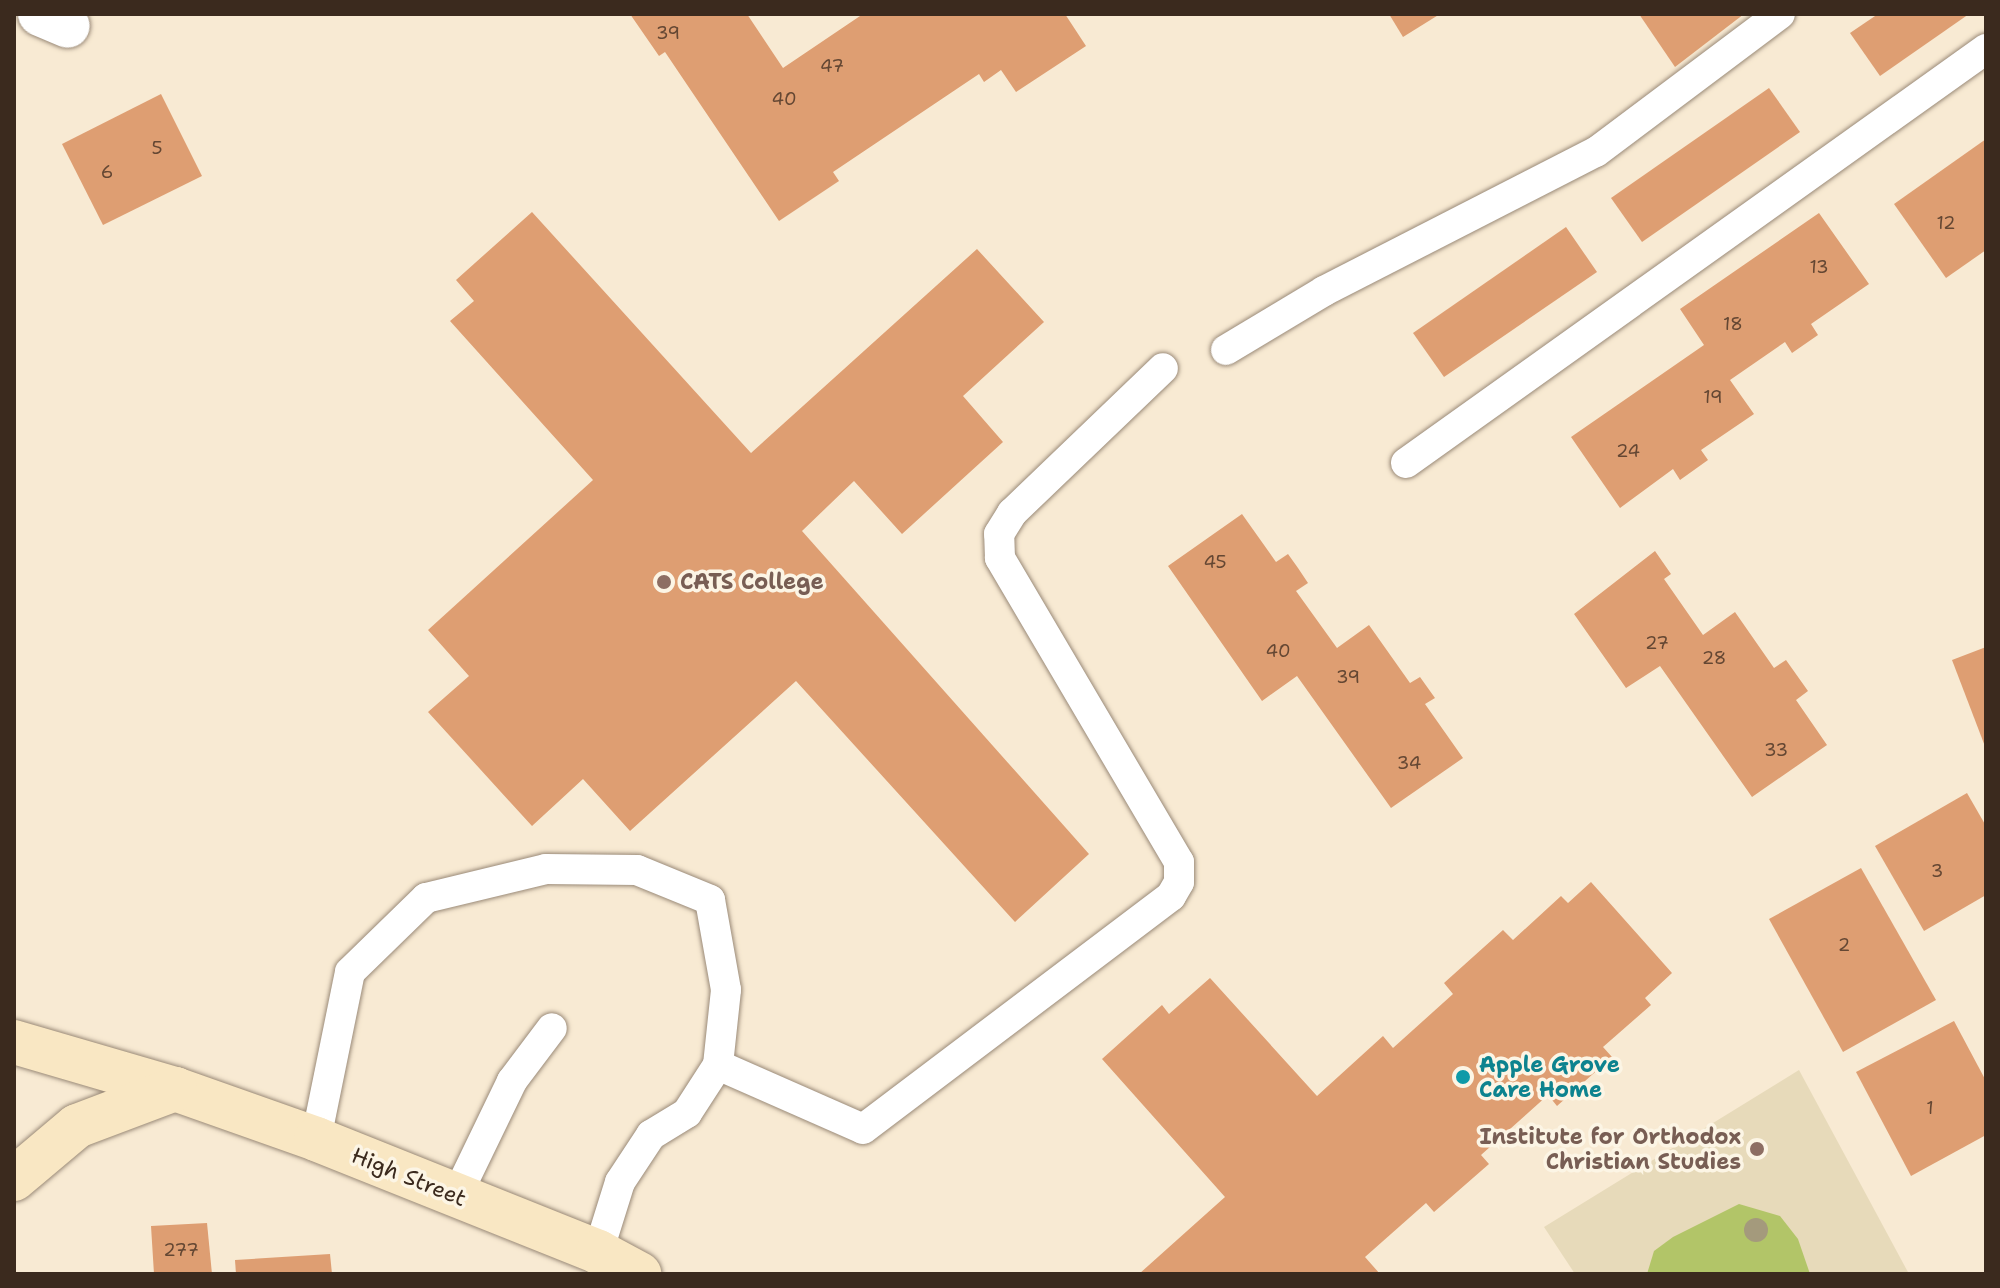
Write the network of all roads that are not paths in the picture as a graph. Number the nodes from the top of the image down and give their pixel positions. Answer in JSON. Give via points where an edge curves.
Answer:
{"nodes":[{"id":1,"x":1780,"y":14,"type":"edge"},
{"id":2,"x":1986,"y":49,"type":"edge"},
{"id":3,"x":1226,"y":350,"type":"dead end"},
{"id":4,"x":1163,"y":368,"type":"dead end"},
{"id":5,"x":1406,"y":463,"type":"dead end"},
{"id":6,"x":552,"y":1028,"type":"dead end"},
{"id":7,"x":14,"y":1042,"type":"edge"},
{"id":8,"x":718,"y":1065,"type":"junction"},
{"id":9,"x":175,"y":1089,"type":"junction"},
{"id":10,"x":316,"y":1139,"type":"junction"},
{"id":11,"x":14,"y":1179,"type":"edge"},
{"id":12,"x":456,"y":1197,"type":"junction"},
{"id":13,"x":598,"y":1252,"type":"junction"},
{"id":14,"x":639,"y":1274,"type":"edge"}],
"edges":[{"from":1,"to":3,"type":"lane","via":[[1596,152],[1324,291]]},
{"from":2,"to":5,"type":"lane"},
{"from":4,"to":8,"type":"lane","via":[[1012,513],[999,534],[1000,558],[1179,862],[1179,882],[1171,896],[863,1129]]},
{"from":6,"to":12,"type":"lane","via":[[512,1081]]},
{"from":7,"to":9,"type":"street","name":"High Street"},
{"from":8,"to":10,"type":"lane","via":[[726,990],[710,900],[637,870],[546,869],[426,898],[350,972]]},
{"from":8,"to":13,"type":"lane","via":[[687,1113],[651,1135],[620,1182]]},
{"from":9,"to":10,"type":"street","name":"High Street"},
{"from":9,"to":11,"type":"street","via":[[77,1126]]},
{"from":10,"to":12,"type":"street","name":"High Street"},
{"from":12,"to":13,"type":"street","name":"High Street"},
{"from":13,"to":14,"type":"street","name":"High Street"}]}
